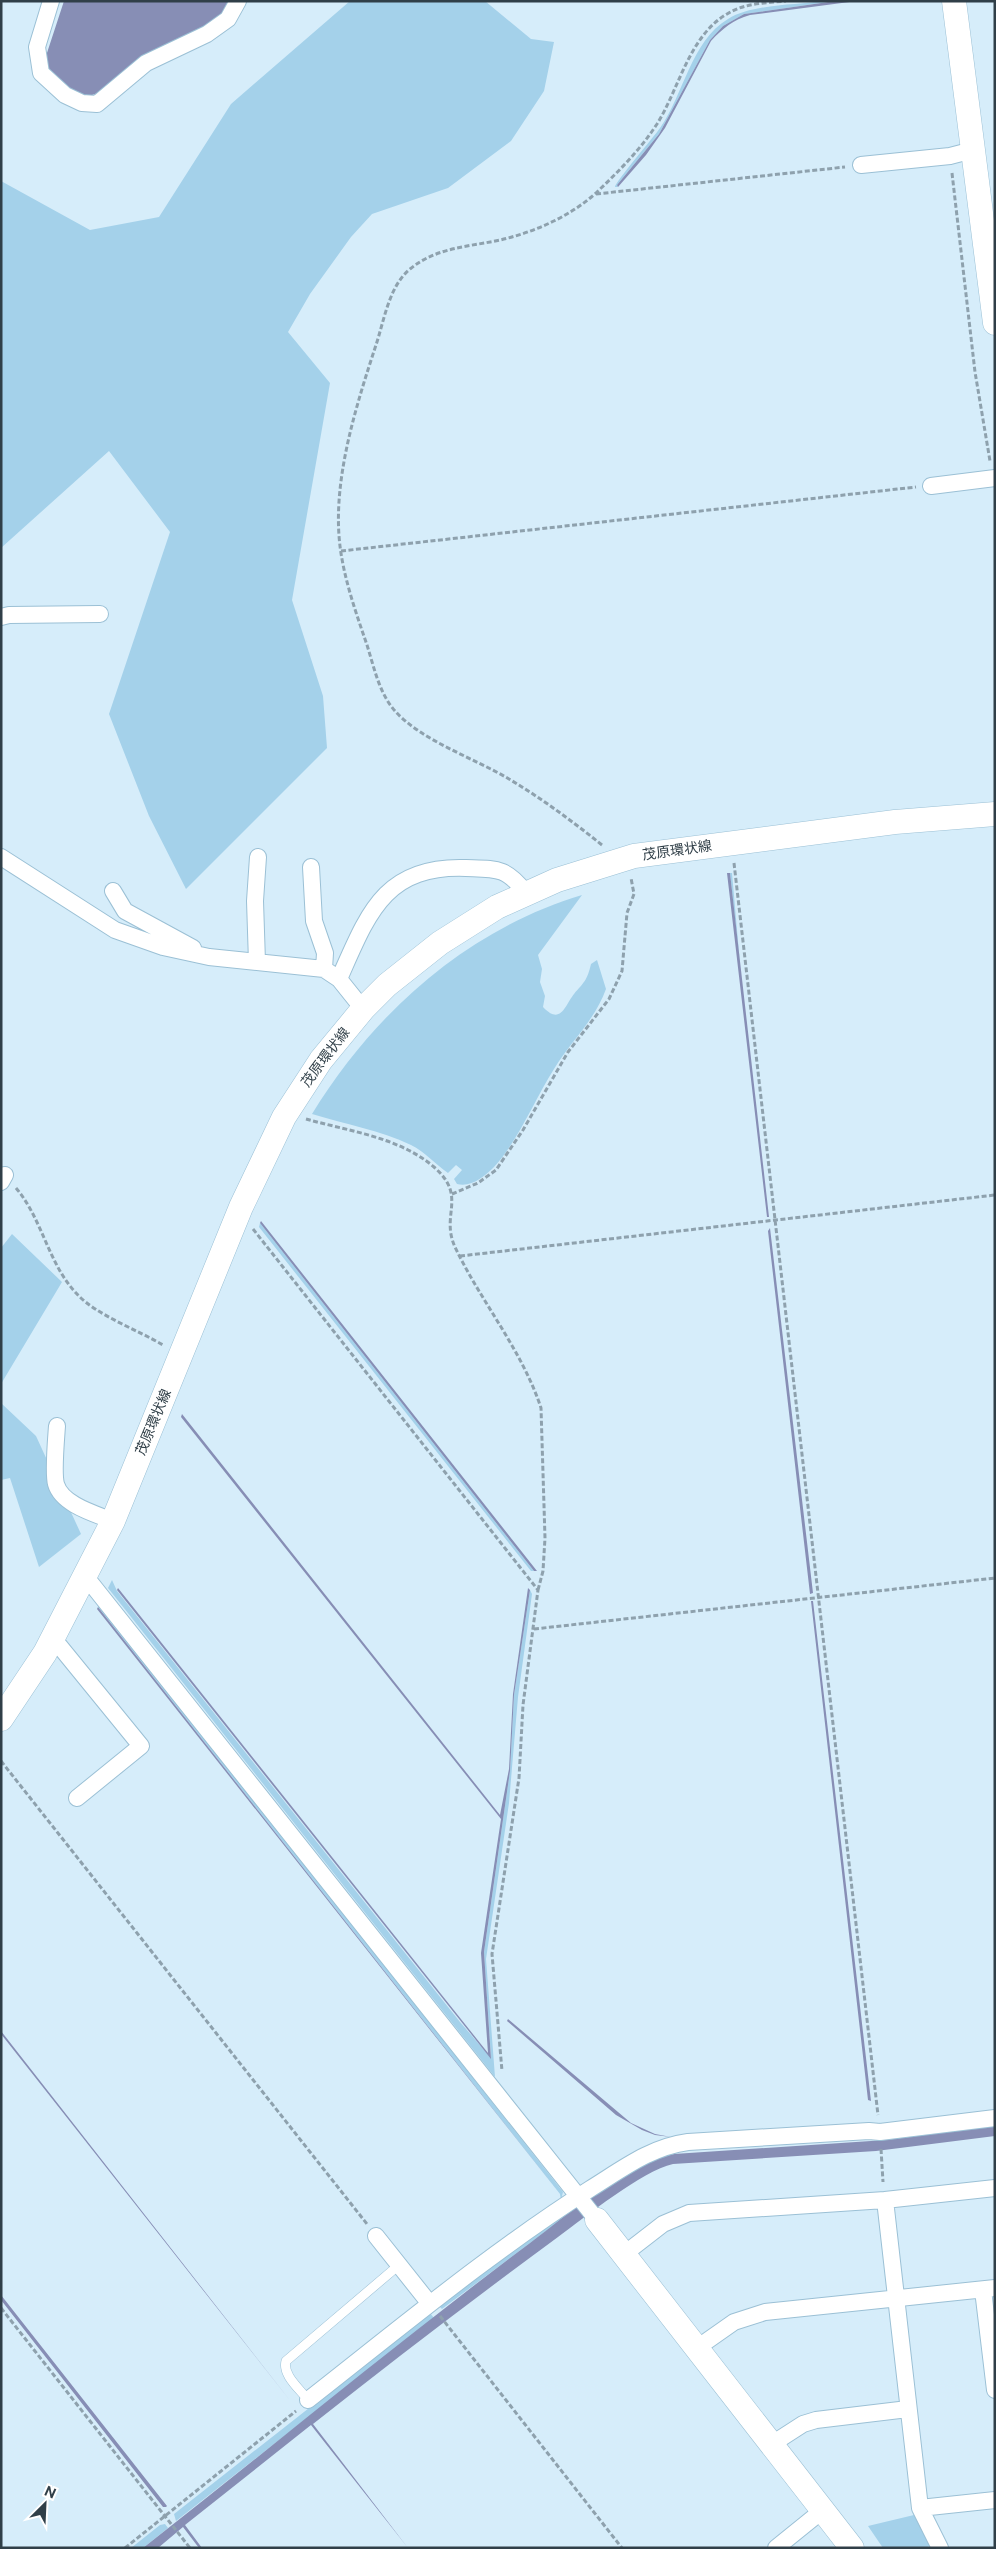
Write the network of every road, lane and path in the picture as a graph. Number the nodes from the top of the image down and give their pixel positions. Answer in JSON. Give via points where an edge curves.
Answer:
{"nodes":[{"id":1,"x":51,"y":1,"type":"edge"},
{"id":2,"x":238,"y":1,"type":"edge"},
{"id":3,"x":786,"y":1,"type":"edge"},
{"id":4,"x":954,"y":1,"type":"edge"},
{"id":5,"x":962,"y":153,"type":"junction"},
{"id":6,"x":861,"y":165,"type":"joint"},
{"id":7,"x":595,"y":194,"type":"junction"},
{"id":8,"x":986,"y":194,"type":"edge"},
{"id":9,"x":995,"y":323,"type":"edge"},
{"id":10,"x":994,"y":478,"type":"edge"},
{"id":11,"x":931,"y":486,"type":"joint"},
{"id":12,"x":340,"y":551,"type":"junction"},
{"id":13,"x":100,"y":614,"type":"dead end"},
{"id":14,"x":1,"y":617,"type":"edge"},
{"id":15,"x":995,"y":814,"type":"edge"},
{"id":16,"x":731,"y":842,"type":"junction"},
{"id":17,"x":1,"y":857,"type":"edge"},
{"id":18,"x":258,"y":857,"type":"dead end"},
{"id":19,"x":624,"y":859,"type":"junction"},
{"id":20,"x":311,"y":867,"type":"dead end"},
{"id":21,"x":113,"y":891,"type":"dead end"},
{"id":22,"x":526,"y":893,"type":"junction"},
{"id":23,"x":209,"y":957,"type":"junction"},
{"id":24,"x":256,"y":962,"type":"junction"},
{"id":25,"x":324,"y":969,"type":"junction"},
{"id":26,"x":339,"y":979,"type":"junction"},
{"id":27,"x":363,"y":1009,"type":"junction"},
{"id":28,"x":286,"y":1114,"type":"junction"},
{"id":29,"x":3,"y":1179,"type":"edge"},
{"id":30,"x":452,"y":1194,"type":"junction"},
{"id":31,"x":995,"y":1195,"type":"edge"},
{"id":32,"x":241,"y":1207,"type":"junction"},
{"id":33,"x":774,"y":1221,"type":"junction"},
{"id":34,"x":460,"y":1256,"type":"junction"},
{"id":35,"x":180,"y":1356,"type":"junction"},
{"id":36,"x":56,"y":1426,"type":"dead end"},
{"id":37,"x":113,"y":1522,"type":"junction"},
{"id":38,"x":86,"y":1577,"type":"junction"},
{"id":39,"x":995,"y":1578,"type":"edge"},
{"id":40,"x":538,"y":1590,"type":"junction"},
{"id":41,"x":818,"y":1598,"type":"junction"},
{"id":42,"x":534,"y":1629,"type":"junction"},
{"id":43,"x":53,"y":1638,"type":"junction"},
{"id":44,"x":1,"y":1719,"type":"edge"},
{"id":45,"x":1,"y":1761,"type":"edge"},
{"id":46,"x":77,"y":1798,"type":"dead end"},
{"id":47,"x":502,"y":2099,"type":"junction"},
{"id":48,"x":995,"y":2118,"type":"edge"},
{"id":49,"x":880,"y":2132,"type":"junction"},
{"id":50,"x":995,"y":2188,"type":"edge"},
{"id":51,"x":578,"y":2197,"type":"junction"},
{"id":52,"x":885,"y":2200,"type":"junction"},
{"id":53,"x":596,"y":2220,"type":"joint"},
{"id":54,"x":376,"y":2236,"type":"joint"},
{"id":55,"x":623,"y":2254,"type":"junction"},
{"id":56,"x":399,"y":2265,"type":"junction"},
{"id":57,"x":989,"y":2289,"type":"edge"},
{"id":58,"x":896,"y":2298,"type":"junction"},
{"id":59,"x":430,"y":2304,"type":"junction"},
{"id":60,"x":1,"y":2308,"type":"edge"},
{"id":61,"x":697,"y":2348,"type":"junction"},
{"id":62,"x":995,"y":2390,"type":"edge"},
{"id":63,"x":308,"y":2400,"type":"junction"},
{"id":64,"x":908,"y":2409,"type":"junction"},
{"id":65,"x":772,"y":2444,"type":"junction"},
{"id":66,"x":995,"y":2500,"type":"edge"},
{"id":67,"x":920,"y":2508,"type":"junction"},
{"id":68,"x":823,"y":2510,"type":"junction"},
{"id":69,"x":165,"y":2516,"type":"junction"},
{"id":70,"x":125,"y":2548,"type":"edge"},
{"id":71,"x":190,"y":2548,"type":"edge"},
{"id":72,"x":622,"y":2548,"type":"edge"},
{"id":73,"x":776,"y":2548,"type":"edge"},
{"id":74,"x":852,"y":2548,"type":"edge"},
{"id":75,"x":940,"y":2548,"type":"edge"}],
"edges":[{"from":1,"to":2,"type":"street","via":[[37,47],[41,73],[65,95],[82,103],[97,104],[146,63],[207,34],[228,19]]},
{"from":3,"to":7,"type":"path","via":[[750,5],[734,10],[716,22],[698,43],[657,124],[632,158]]},
{"from":4,"to":5,"type":"main road"},
{"from":5,"to":6,"type":"street"},
{"from":5,"to":8,"type":"main road"},
{"from":5,"to":10,"type":"path","via":[[975,372]]},
{"from":6,"to":7,"type":"path"},
{"from":7,"to":12,"type":"path","via":[[560,219],[503,239],[450,248],[428,256],[399,281],[373,354],[346,457],[338,513]]},
{"from":8,"to":9,"type":"main road"},
{"from":10,"to":11,"type":"street"},
{"from":11,"to":12,"type":"path"},
{"from":12,"to":19,"type":"path","via":[[381,690],[397,714],[430,737],[509,779]]},
{"from":13,"to":14,"type":"street"},
{"from":15,"to":16,"type":"main road","name":"茂原環状線","via":[[895,822]]},
{"from":16,"to":19,"type":"main road","name":"茂原環状線"},
{"from":16,"to":33,"type":"path"},
{"from":17,"to":23,"type":"street","via":[[115,930],[163,947]]},
{"from":18,"to":24,"type":"street"},
{"from":19,"to":22,"type":"main road","name":"茂原環状線"},
{"from":19,"to":30,"type":"path","via":[[634,894],[625,922],[622,971],[609,999],[568,1052],[496,1170],[478,1184]]},
{"from":20,"to":25,"type":"street","via":[[314,921],[325,953]]},
{"from":21,"to":23,"type":"street","via":[[125,911]]},
{"from":22,"to":26,"type":"street","via":[[515,878],[498,869],[446,868],[413,875],[395,885],[373,908]]},
{"from":22,"to":27,"type":"main road","name":"茂原環状線","via":[[440,943],[387,985]]},
{"from":23,"to":24,"type":"street"},
{"from":24,"to":25,"type":"street"},
{"from":25,"to":26,"type":"street"},
{"from":26,"to":27,"type":"street"},
{"from":27,"to":28,"type":"main road","name":"茂原環状線","via":[[321,1060]]},
{"from":28,"to":30,"type":"path","via":[[388,1141],[411,1151],[446,1179]]},
{"from":28,"to":32,"type":"main road","name":"茂原環状線"},
{"from":29,"to":35,"type":"path","via":[[35,1215],[58,1268],[77,1295],[102,1313]]},
{"from":30,"to":34,"type":"path","via":[[451,1224],[454,1245]]},
{"from":31,"to":33,"type":"path"},
{"from":32,"to":35,"type":"main road","name":"茂原環状線"},
{"from":32,"to":40,"type":"path","via":[[252,1228]]},
{"from":33,"to":34,"type":"path"},
{"from":33,"to":41,"type":"path"},
{"from":34,"to":40,"type":"path","via":[[514,1349],[541,1408],[545,1538],[543,1572]]},
{"from":35,"to":37,"type":"main road","name":"茂原環状線"},
{"from":36,"to":37,"type":"street","via":[[56,1484],[71,1501]]},
{"from":37,"to":38,"type":"main road","name":"茂原環状線"},
{"from":38,"to":43,"type":"main road","name":"茂原環状線"},
{"from":38,"to":47,"type":"street"},
{"from":39,"to":41,"type":"path"},
{"from":40,"to":42,"type":"path"},
{"from":41,"to":42,"type":"path"},
{"from":41,"to":49,"type":"path"},
{"from":42,"to":47,"type":"path","via":[[523,1705],[519,1778],[492,1954]]},
{"from":43,"to":44,"type":"main road","name":"茂原環状線"},
{"from":43,"to":46,"type":"street","via":[[141,1746]]},
{"from":45,"to":54,"type":"path"},
{"from":47,"to":51,"type":"street"},
{"from":48,"to":49,"type":"street"},
{"from":49,"to":51,"type":"street","via":[[869,2130],[670,2144],[638,2159]]},
{"from":49,"to":52,"type":"path"},
{"from":50,"to":52,"type":"street"},
{"from":51,"to":53,"type":"street"},
{"from":51,"to":59,"type":"street"},
{"from":52,"to":55,"type":"street","via":[[689,2213],[663,2224]]},
{"from":52,"to":58,"type":"street"},
{"from":53,"to":55,"type":"main road"},
{"from":54,"to":56,"type":"street"},
{"from":55,"to":61,"type":"main road"},
{"from":56,"to":59,"type":"street"},
{"from":56,"to":63,"type":"lane","via":[[286,2361],[287,2375]]},
{"from":57,"to":58,"type":"street"},
{"from":57,"to":62,"type":"street"},
{"from":58,"to":61,"type":"street","via":[[750,2315],[734,2322]]},
{"from":58,"to":64,"type":"street"},
{"from":59,"to":63,"type":"street"},
{"from":59,"to":72,"type":"path"},
{"from":60,"to":69,"type":"path"},
{"from":61,"to":65,"type":"main road"},
{"from":63,"to":69,"type":"path"},
{"from":64,"to":65,"type":"street","via":[[816,2420],[803,2424]]},
{"from":64,"to":67,"type":"street"},
{"from":65,"to":68,"type":"main road"},
{"from":66,"to":67,"type":"street"},
{"from":67,"to":75,"type":"street"},
{"from":68,"to":73,"type":"street"},
{"from":68,"to":74,"type":"main road"},
{"from":69,"to":70,"type":"path"},
{"from":69,"to":71,"type":"path"}]}
